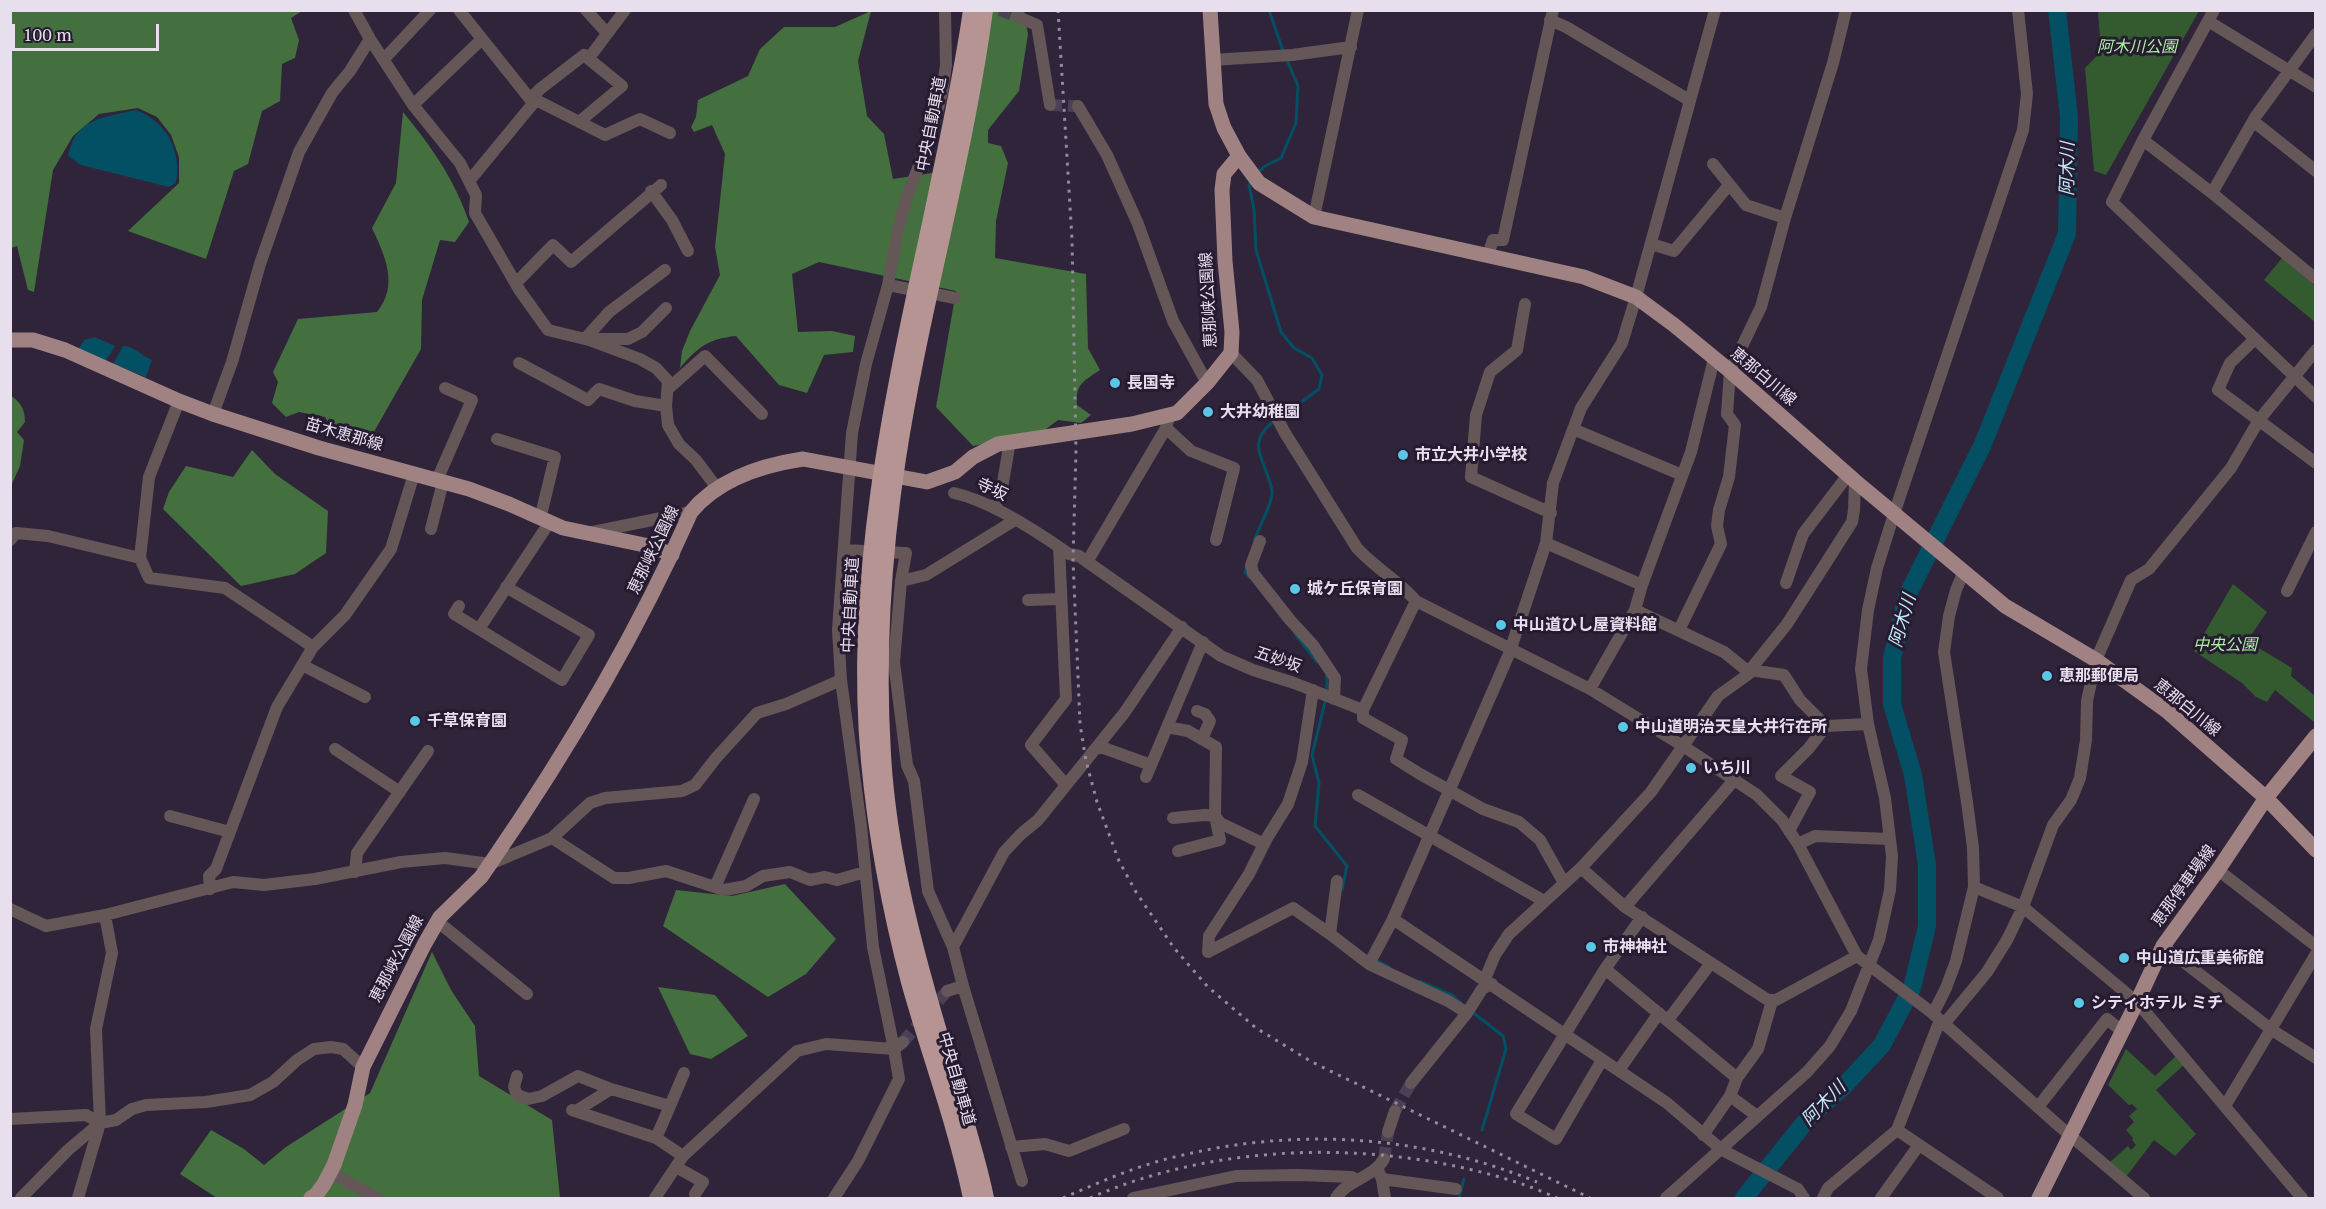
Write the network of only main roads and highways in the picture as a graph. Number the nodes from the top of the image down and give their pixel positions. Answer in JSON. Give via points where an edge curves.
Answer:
{"nodes":[{"id":1,"x":970,"y":10,"type":"edge"},
{"id":2,"x":985,"y":10,"type":"edge"},
{"id":3,"x":1210,"y":10,"type":"edge"},
{"id":4,"x":1239,"y":156,"type":"junction"},
{"id":5,"x":10,"y":340,"type":"edge"},
{"id":6,"x":672,"y":555,"type":"junction"},
{"id":7,"x":2316,"y":736,"type":"edge"},
{"id":8,"x":2266,"y":798,"type":"junction"},
{"id":9,"x":2316,"y":850,"type":"edge"},
{"id":10,"x":311,"y":1198,"type":"edge"},
{"id":11,"x":971,"y":1198,"type":"edge"},
{"id":12,"x":986,"y":1198,"type":"edge"},
{"id":13,"x":2040,"y":1198,"type":"edge"}],
"edges":[{"from":1,"to":11,"type":"highway","name":"中央自動車道","via":[[953,117],[883,455],[867,609],[865,683],[868,758],[888,893],[909,982]]},
{"from":2,"to":12,"type":"highway","name":"中央自動車道","via":[[967,121],[898,457],[882,599],[880,683],[883,757],[898,869],[923,978]]},
{"from":3,"to":4,"type":"main road","name":"恵那白川線","via":[[1216,105]]},
{"from":4,"to":6,"type":"main road","name":"恵那峡公園線","via":[[1224,174],[1222,190],[1231,353],[1168,421],[1010,441],[986,449],[946,477],[927,482],[803,459],[789,461],[744,476],[702,499],[691,512]]},
{"from":4,"to":8,"type":"main road","name":"恵那白川線","via":[[1255,177],[1314,217],[1584,277],[1636,297],[1730,371],[2005,606],[2096,660],[2168,712]]},
{"from":5,"to":6,"type":"main road","name":"苗木恵那線","via":[[33,340],[65,350],[213,414],[440,481],[509,504],[545,521],[654,547]]},
{"from":6,"to":10,"type":"main road","name":"恵那峡公園線","via":[[602,690],[481,877],[437,921],[363,1067],[355,1105],[330,1172]]},
{"from":7,"to":8,"type":"main road","name":"恵那停車場線"},
{"from":8,"to":9,"type":"main road","name":"恵那白川線"},
{"from":8,"to":13,"type":"main road","name":"恵那停車場線","via":[[2163,946]]}]}
